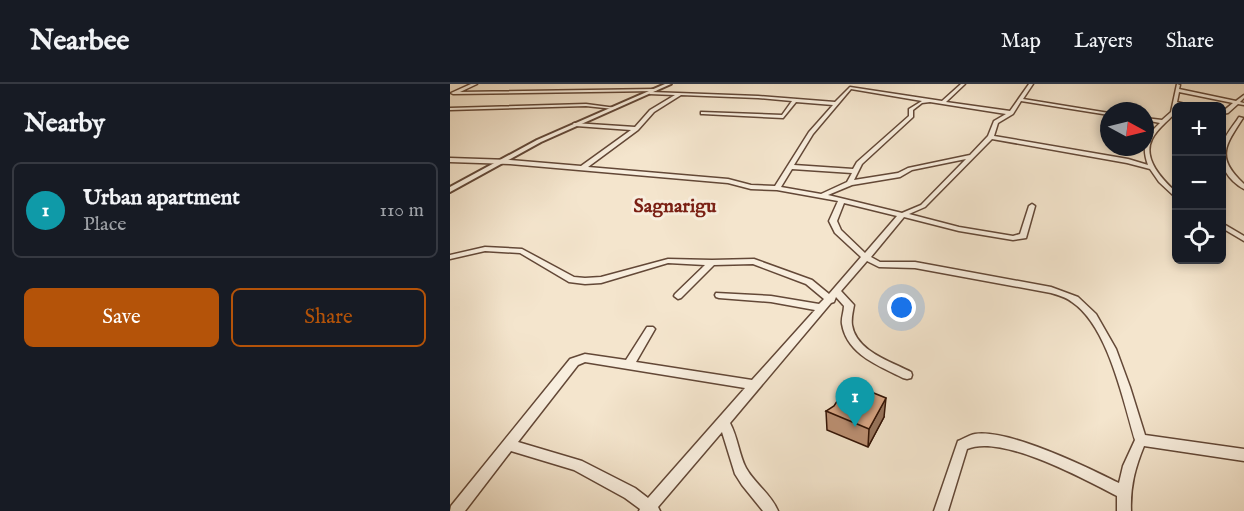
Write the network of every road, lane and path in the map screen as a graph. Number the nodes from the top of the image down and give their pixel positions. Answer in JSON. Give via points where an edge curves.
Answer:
{"nodes":[{"id":1,"x":475,"y":84,"type":"edge"},
{"id":2,"x":669,"y":84,"type":"edge"},
{"id":3,"x":963,"y":84,"type":"edge"},
{"id":4,"x":1031,"y":84,"type":"edge"},
{"id":5,"x":1178,"y":87,"type":"edge"},
{"id":6,"x":652,"y":92,"type":"junction"},
{"id":7,"x":452,"y":93,"type":"edge"},
{"id":8,"x":680,"y":94,"type":"junction"},
{"id":9,"x":1244,"y":96,"type":"edge"},
{"id":10,"x":795,"y":100,"type":"junction"},
{"id":11,"x":930,"y":100,"type":"junction"},
{"id":12,"x":1021,"y":100,"type":"junction"},
{"id":13,"x":943,"y":102,"type":"junction"},
{"id":14,"x":1176,"y":102,"type":"edge"},
{"id":15,"x":1237,"y":103,"type":"junction"},
{"id":16,"x":837,"y":104,"type":"junction"},
{"id":17,"x":1244,"y":104,"type":"edge"},
{"id":18,"x":614,"y":108,"type":"junction"},
{"id":19,"x":450,"y":110,"type":"edge"},
{"id":20,"x":1226,"y":110,"type":"edge"},
{"id":21,"x":703,"y":113,"type":"dead end"},
{"id":22,"x":1011,"y":113,"type":"junction"},
{"id":23,"x":1100,"y":113,"type":"edge"},
{"id":24,"x":1226,"y":114,"type":"edge"},
{"id":25,"x":1172,"y":115,"type":"edge"},
{"id":26,"x":1242,"y":118,"type":"edge"},
{"id":27,"x":1154,"y":121,"type":"edge"},
{"id":28,"x":1164,"y":122,"type":"junction"},
{"id":29,"x":576,"y":124,"type":"junction"},
{"id":30,"x":636,"y":129,"type":"junction"},
{"id":31,"x":991,"y":137,"type":"junction"},
{"id":32,"x":970,"y":158,"type":"junction"},
{"id":33,"x":450,"y":160,"type":"edge"},
{"id":34,"x":500,"y":161,"type":"junction"},
{"id":35,"x":789,"y":167,"type":"junction"},
{"id":36,"x":583,"y":168,"type":"junction"},
{"id":37,"x":1152,"y":168,"type":"junction"},
{"id":38,"x":856,"y":171,"type":"junction"},
{"id":39,"x":850,"y":183,"type":"junction"},
{"id":40,"x":1244,"y":187,"type":"edge"},
{"id":41,"x":777,"y":188,"type":"junction"},
{"id":42,"x":450,"y":190,"type":"edge"},
{"id":43,"x":1172,"y":192,"type":"edge"},
{"id":44,"x":822,"y":196,"type":"junction"},
{"id":45,"x":842,"y":200,"type":"junction"},
{"id":46,"x":1032,"y":206,"type":"dead end"},
{"id":47,"x":902,"y":215,"type":"junction"},
{"id":48,"x":1226,"y":228,"type":"edge"},
{"id":49,"x":1244,"y":239,"type":"edge"},
{"id":50,"x":450,"y":257,"type":"edge"},
{"id":51,"x":865,"y":257,"type":"junction"},
{"id":52,"x":712,"y":263,"type":"junction"},
{"id":53,"x":719,"y":295,"type":"dead end"},
{"id":54,"x":678,"y":296,"type":"dead end"},
{"id":55,"x":834,"y":296,"type":"junction"},
{"id":56,"x":823,"y":308,"type":"junction"},
{"id":57,"x":650,"y":329,"type":"dead end"},
{"id":58,"x":629,"y":365,"type":"junction"},
{"id":59,"x":907,"y":375,"type":"dead end"},
{"id":60,"x":754,"y":385,"type":"junction"},
{"id":61,"x":723,"y":422,"type":"junction"},
{"id":62,"x":1141,"y":440,"type":"junction"},
{"id":63,"x":508,"y":445,"type":"junction"},
{"id":64,"x":1244,"y":455,"type":"edge"},
{"id":65,"x":1122,"y":491,"type":"junction"},
{"id":66,"x":649,"y":510,"type":"edge"},
{"id":67,"x":456,"y":511,"type":"edge"},
{"id":68,"x":771,"y":511,"type":"edge"},
{"id":69,"x":941,"y":511,"type":"edge"},
{"id":70,"x":1124,"y":511,"type":"edge"}],
"edges":[{"from":1,"to":7,"type":"street"},
{"from":2,"to":6,"type":"street"},
{"from":3,"to":13,"type":"street"},
{"from":4,"to":12,"type":"street"},
{"from":5,"to":14,"type":"street"},
{"from":5,"to":15,"type":"street"},
{"from":6,"to":7,"type":"street"},
{"from":6,"to":8,"type":"street"},
{"from":6,"to":18,"type":"street"},
{"from":8,"to":10,"type":"street"},
{"from":8,"to":30,"type":"street","via":[[652,111]]},
{"from":9,"to":15,"type":"street"},
{"from":10,"to":16,"type":"street"},
{"from":10,"to":21,"type":"street","via":[[783,117]]},
{"from":11,"to":13,"type":"street"},
{"from":11,"to":16,"type":"street","via":[[850,88]]},
{"from":11,"to":38,"type":"street","via":[[911,110],[911,116],[859,163]]},
{"from":12,"to":22,"type":"street"},
{"from":12,"to":23,"type":"street"},
{"from":13,"to":22,"type":"street"},
{"from":15,"to":17,"type":"street"},
{"from":15,"to":20,"type":"street"},
{"from":16,"to":35,"type":"street","via":[[811,133]]},
{"from":18,"to":19,"type":"street","via":[[586,105]]},
{"from":18,"to":29,"type":"street"},
{"from":22,"to":31,"type":"street","via":[[996,122]]},
{"from":24,"to":26,"type":"street"},
{"from":25,"to":28,"type":"street"},
{"from":26,"to":40,"type":"street","via":[[1227,136],[1222,153],[1226,169]]},
{"from":27,"to":28,"type":"street"},
{"from":28,"to":37,"type":"street","via":[[1145,145]]},
{"from":29,"to":30,"type":"street"},
{"from":29,"to":34,"type":"street"},
{"from":30,"to":36,"type":"street"},
{"from":31,"to":32,"type":"street"},
{"from":31,"to":37,"type":"street"},
{"from":32,"to":39,"type":"street"},
{"from":32,"to":47,"type":"street","via":[[923,206]]},
{"from":33,"to":34,"type":"street"},
{"from":34,"to":36,"type":"street"},
{"from":34,"to":42,"type":"street"},
{"from":35,"to":38,"type":"street"},
{"from":35,"to":41,"type":"street"},
{"from":36,"to":41,"type":"street"},
{"from":37,"to":43,"type":"street"},
{"from":38,"to":39,"type":"street"},
{"from":39,"to":44,"type":"street"},
{"from":41,"to":44,"type":"street"},
{"from":44,"to":45,"type":"street"},
{"from":45,"to":47,"type":"street"},
{"from":45,"to":51,"type":"street","via":[[834,223]]},
{"from":46,"to":47,"type":"street","via":[[1023,236],[1017,238]]},
{"from":47,"to":51,"type":"street"},
{"from":48,"to":49,"type":"street"},
{"from":50,"to":52,"type":"street","via":[[479,250],[522,252],[572,280],[585,281],[668,261]]},
{"from":51,"to":55,"type":"street"},
{"from":51,"to":62,"type":"street","via":[[885,265],[915,265],[1051,290],[1080,302],[1109,348]]},
{"from":52,"to":54,"type":"street"},
{"from":52,"to":55,"type":"street","via":[[754,261]]},
{"from":53,"to":56,"type":"street"},
{"from":55,"to":56,"type":"street"},
{"from":55,"to":59,"type":"street","via":[[849,305],[847,327],[856,345]]},
{"from":56,"to":60,"type":"street"},
{"from":57,"to":58,"type":"street"},
{"from":58,"to":60,"type":"street"},
{"from":58,"to":63,"type":"street","via":[[585,358],[574,362]]},
{"from":60,"to":61,"type":"street"},
{"from":61,"to":66,"type":"street"},
{"from":61,"to":68,"type":"street","via":[[732,435],[739,467]]},
{"from":62,"to":64,"type":"street"},
{"from":62,"to":65,"type":"street"},
{"from":63,"to":66,"type":"street","via":[[577,465],[630,493]]},
{"from":63,"to":67,"type":"street"},
{"from":65,"to":69,"type":"street","via":[[1036,452],[999,442],[971,441],[962,445]]},
{"from":65,"to":70,"type":"street"}]}
